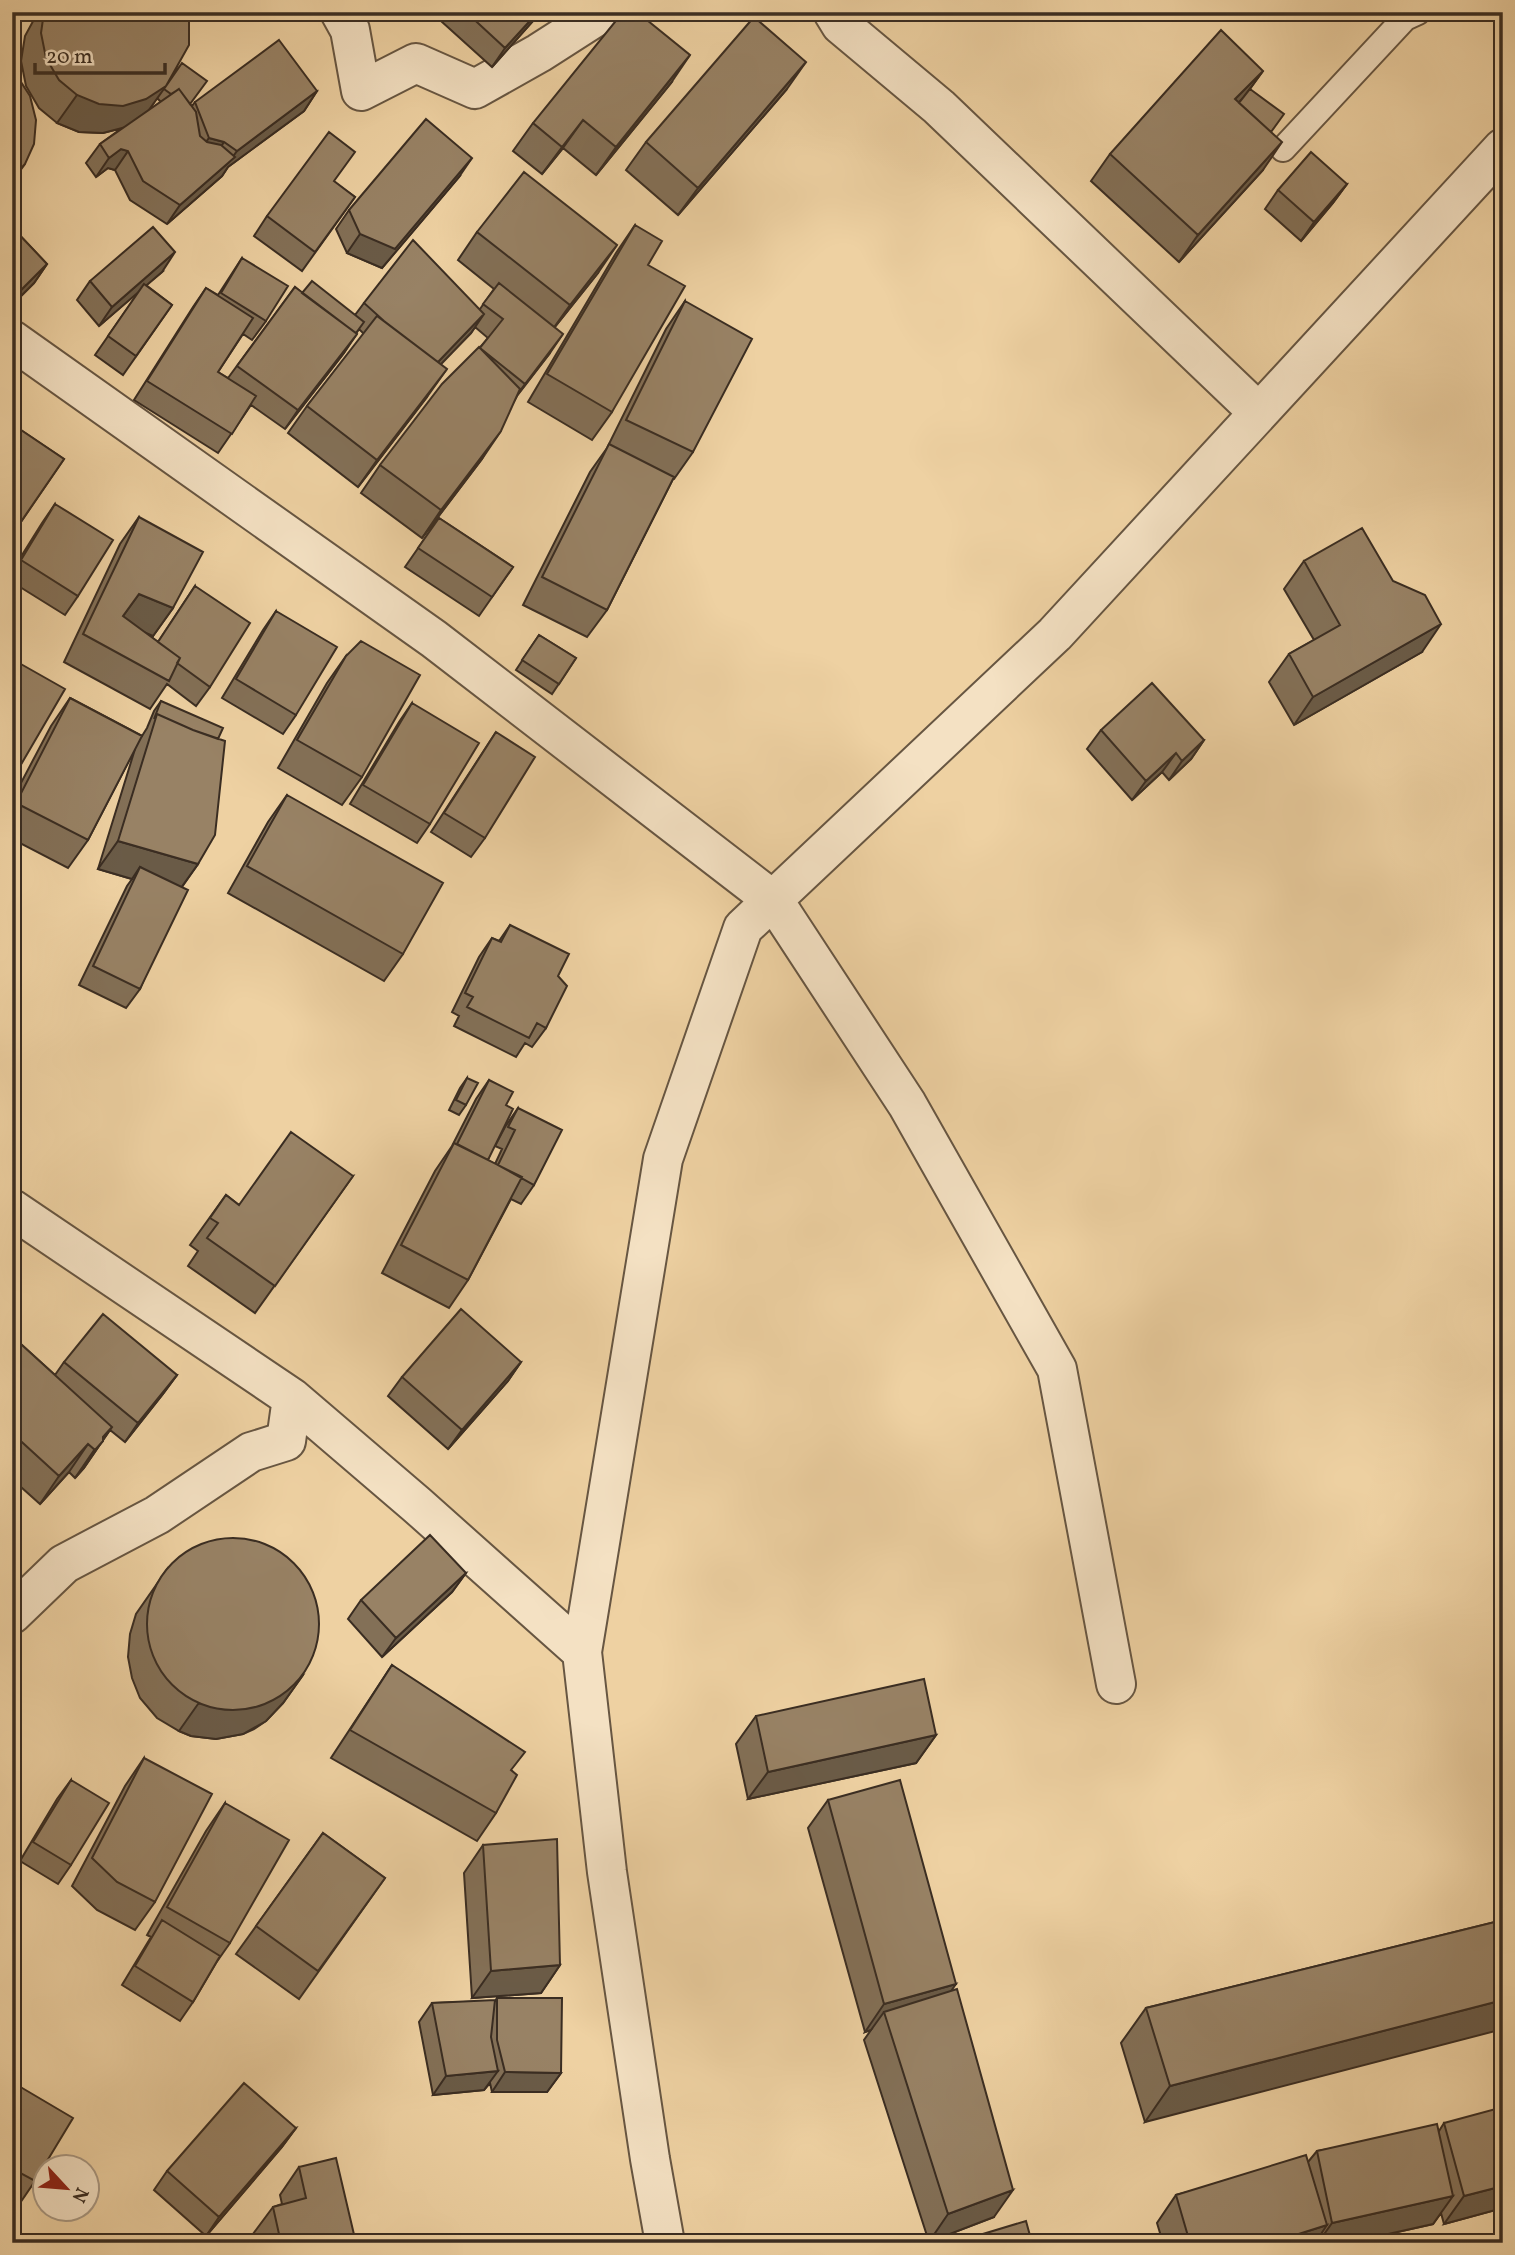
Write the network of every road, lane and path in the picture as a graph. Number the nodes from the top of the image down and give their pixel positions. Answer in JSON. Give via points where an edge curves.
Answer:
{"nodes":[{"id":1,"x":340,"y":12,"type":"edge"},
{"id":2,"x":603,"y":12,"type":"edge"},
{"id":3,"x":1418,"y":12,"type":"edge"},
{"id":4,"x":842,"y":16,"type":"edge"},
{"id":5,"x":1503,"y":148,"type":"edge"},
{"id":6,"x":1283,"y":149,"type":"dead end"},
{"id":7,"x":12,"y":340,"type":"edge"},
{"id":8,"x":1258,"y":412,"type":"junction"},
{"id":9,"x":774,"y":901,"type":"junction"},
{"id":10,"x":12,"y":1209,"type":"edge"},
{"id":11,"x":292,"y":1398,"type":"junction"},
{"id":12,"x":12,"y":1614,"type":"edge"},
{"id":13,"x":582,"y":1652,"type":"junction"},
{"id":14,"x":1116,"y":1684,"type":"dead end"},
{"id":15,"x":665,"y":2243,"type":"edge"}],
"edges":[{"from":1,"to":2,"type":"street","via":[[350,30],[361,91],[415,62],[475,89]]},
{"from":3,"to":6,"type":"lane","via":[[1405,18]]},
{"from":4,"to":8,"type":"street"},
{"from":5,"to":8,"type":"street"},
{"from":7,"to":9,"type":"street","via":[[434,639]]},
{"from":8,"to":9,"type":"street","via":[[1055,634]]},
{"from":9,"to":13,"type":"street","via":[[743,928],[663,1159]]},
{"from":9,"to":14,"type":"street","via":[[907,1104],[1057,1368]]},
{"from":10,"to":11,"type":"street"},
{"from":11,"to":12,"type":"street","via":[[286,1441],[251,1452],[158,1515],[64,1564]]},
{"from":11,"to":13,"type":"street"},
{"from":13,"to":15,"type":"street","via":[[607,1872]]}]}
